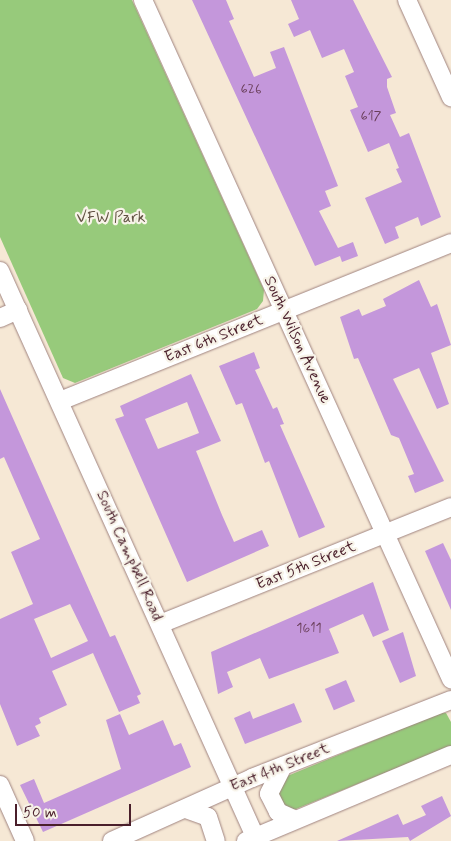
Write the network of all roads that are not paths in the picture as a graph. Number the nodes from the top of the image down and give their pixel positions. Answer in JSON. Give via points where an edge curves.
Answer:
{"nodes":[{"id":1,"x":143,"y":0,"type":"edge"},
{"id":2,"x":407,"y":0,"type":"edge"},
{"id":3,"x":451,"y":97,"type":"edge"},
{"id":4,"x":451,"y":243,"type":"edge"},
{"id":5,"x":0,"y":271,"type":"edge"},
{"id":6,"x":18,"y":310,"type":"junction"},
{"id":7,"x":283,"y":310,"type":"junction"},
{"id":8,"x":0,"y":318,"type":"edge"},
{"id":9,"x":60,"y":402,"type":"junction"},
{"id":10,"x":451,"y":507,"type":"edge"},
{"id":11,"x":386,"y":534,"type":"junction"},
{"id":12,"x":160,"y":624,"type":"junction"},
{"id":13,"x":451,"y":679,"type":"edge"},
{"id":14,"x":451,"y":700,"type":"edge"},
{"id":15,"x":451,"y":755,"type":"edge"},
{"id":16,"x":283,"y":766,"type":"junction"},
{"id":17,"x":0,"y":785,"type":"edge"},
{"id":18,"x":233,"y":787,"type":"junction"},
{"id":19,"x":186,"y":808,"type":"junction"},
{"id":20,"x":294,"y":819,"type":"junction"},
{"id":21,"x":253,"y":840,"type":"edge"},
{"id":22,"x":25,"y":841,"type":"edge"},
{"id":23,"x":112,"y":841,"type":"edge"},
{"id":24,"x":216,"y":841,"type":"edge"}],
"edges":[{"from":1,"to":7,"type":"street","name":"South Wilson Avenue"},
{"from":2,"to":3,"type":"street"},
{"from":4,"to":7,"type":"street","name":"East 6th Street"},
{"from":5,"to":6,"type":"street","name":"South Campbell Road"},
{"from":6,"to":8,"type":"street"},
{"from":6,"to":9,"type":"street","name":"South Campbell Road"},
{"from":7,"to":9,"type":"street","name":"East 6th Street"},
{"from":7,"to":11,"type":"street","name":"South Wilson Avenue"},
{"from":9,"to":12,"type":"street","name":"South Campbell Road"},
{"from":10,"to":11,"type":"street","name":"East 5th Street"},
{"from":11,"to":12,"type":"street","name":"East 5th Street"},
{"from":11,"to":13,"type":"street","name":"South Wilson Avenue"},
{"from":12,"to":18,"type":"street","name":"South Campbell Road"},
{"from":14,"to":16,"type":"street","name":"East 4th Street"},
{"from":15,"to":20,"type":"street"},
{"from":16,"to":18,"type":"street","name":"East 4th Street"},
{"from":16,"to":20,"type":"street","via":[[269,794],[278,812]]},
{"from":17,"to":22,"type":"street"},
{"from":18,"to":19,"type":"street","name":"East 4th Street"},
{"from":18,"to":21,"type":"street","name":"South Campbell Road"},
{"from":19,"to":23,"type":"street","name":"East 4th Street"},
{"from":19,"to":24,"type":"street","via":[[208,817]]},
{"from":20,"to":21,"type":"street"}]}
